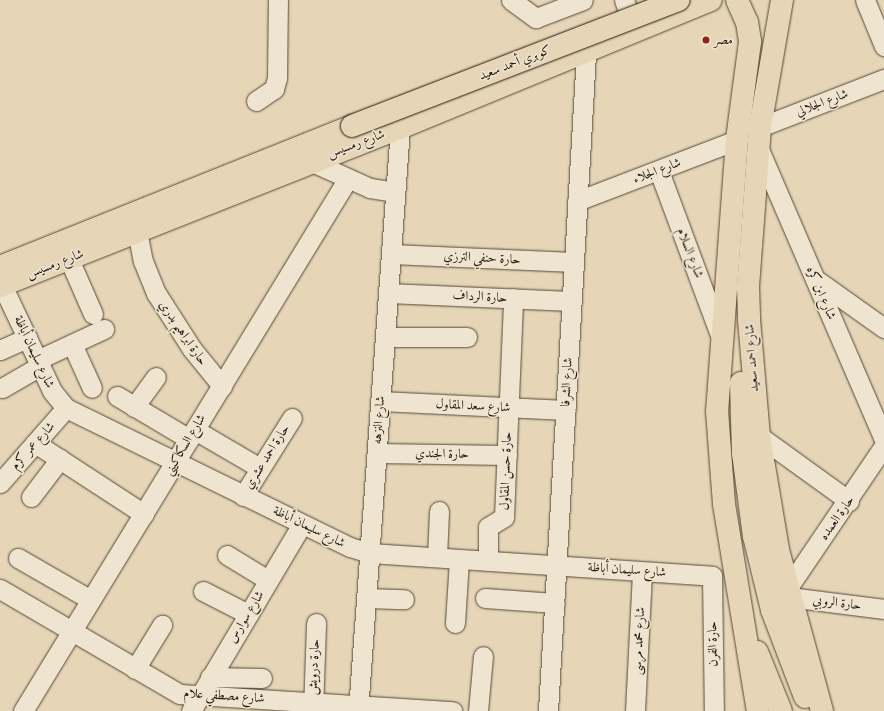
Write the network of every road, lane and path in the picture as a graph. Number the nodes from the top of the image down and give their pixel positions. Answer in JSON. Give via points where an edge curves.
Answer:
{"nodes":[{"id":1,"x":278,"y":0,"type":"edge"},
{"id":2,"x":511,"y":0,"type":"edge"},
{"id":3,"x":583,"y":0,"type":"edge"},
{"id":4,"x":624,"y":0,"type":"edge"},
{"id":5,"x":678,"y":0,"type":"edge"},
{"id":6,"x":711,"y":0,"type":"edge"},
{"id":7,"x":736,"y":0,"type":"edge"},
{"id":8,"x":782,"y":0,"type":"edge"},
{"id":9,"x":865,"y":0,"type":"edge"},
{"id":10,"x":636,"y":32,"type":"junction"},
{"id":11,"x":884,"y":46,"type":"edge"},
{"id":12,"x":586,"y":53,"type":"junction"},
{"id":13,"x":884,"y":79,"type":"edge"},
{"id":14,"x":256,"y":101,"type":"dead end"},
{"id":15,"x":352,"y":126,"type":"joint"},
{"id":16,"x":400,"y":128,"type":"junction"},
{"id":17,"x":759,"y":137,"type":"junction"},
{"id":18,"x":737,"y":140,"type":"junction"},
{"id":19,"x":310,"y":161,"type":"junction"},
{"id":20,"x":659,"y":170,"type":"junction"},
{"id":21,"x":347,"y":180,"type":"junction"},
{"id":22,"x":394,"y":192,"type":"junction"},
{"id":23,"x":577,"y":201,"type":"junction"},
{"id":24,"x":138,"y":231,"type":"junction"},
{"id":25,"x":391,"y":254,"type":"junction"},
{"id":26,"x":56,"y":257,"type":"junction"},
{"id":27,"x":574,"y":262,"type":"junction"},
{"id":28,"x":1,"y":279,"type":"edge"},
{"id":29,"x":815,"y":279,"type":"junction"},
{"id":30,"x":748,"y":287,"type":"junction"},
{"id":31,"x":388,"y":293,"type":"junction"},
{"id":32,"x":513,"y":298,"type":"junction"},
{"id":33,"x":572,"y":301,"type":"junction"},
{"id":34,"x":92,"y":314,"type":"dead end"},
{"id":35,"x":884,"y":328,"type":"edge"},
{"id":36,"x":104,"y":329,"type":"dead end"},
{"id":37,"x":720,"y":335,"type":"junction"},
{"id":38,"x":385,"y":337,"type":"junction"},
{"id":39,"x":467,"y":337,"type":"dead end"},
{"id":40,"x":27,"y":338,"type":"junction"},
{"id":41,"x":72,"y":344,"type":"junction"},
{"id":42,"x":0,"y":350,"type":"edge"},
{"id":43,"x":39,"y":363,"type":"junction"},
{"id":44,"x":156,"y":377,"type":"dead end"},
{"id":45,"x":222,"y":386,"type":"junction"},
{"id":46,"x":2,"y":388,"type":"dead end"},
{"id":47,"x":92,"y":388,"type":"dead end"},
{"id":48,"x":116,"y":396,"type":"dead end"},
{"id":49,"x":380,"y":401,"type":"junction"},
{"id":50,"x":134,"y":407,"type":"junction"},
{"id":51,"x":509,"y":407,"type":"junction"},
{"id":52,"x":66,"y":408,"type":"junction"},
{"id":53,"x":566,"y":410,"type":"junction"},
{"id":54,"x":292,"y":418,"type":"dead end"},
{"id":55,"x":192,"y":434,"type":"junction"},
{"id":56,"x":759,"y":436,"type":"junction"},
{"id":57,"x":884,"y":440,"type":"edge"},
{"id":58,"x":35,"y":443,"type":"junction"},
{"id":59,"x":884,"y":446,"type":"edge"},
{"id":60,"x":377,"y":453,"type":"junction"},
{"id":61,"x":507,"y":455,"type":"junction"},
{"id":62,"x":60,"y":459,"type":"junction"},
{"id":63,"x":175,"y":463,"type":"junction"},
{"id":64,"x":260,"y":468,"type":"junction"},
{"id":65,"x":0,"y":483,"type":"edge"},
{"id":66,"x":243,"y":496,"type":"junction"},
{"id":67,"x":31,"y":497,"type":"dead end"},
{"id":68,"x":849,"y":501,"type":"junction"},
{"id":69,"x":439,"y":511,"type":"dead end"},
{"id":70,"x":144,"y":514,"type":"junction"},
{"id":71,"x":302,"y":524,"type":"junction"},
{"id":72,"x":370,"y":553,"type":"junction"},
{"id":73,"x":227,"y":555,"type":"dead end"},
{"id":74,"x":437,"y":557,"type":"junction"},
{"id":75,"x":18,"y":558,"type":"dead end"},
{"id":76,"x":459,"y":559,"type":"junction"},
{"id":77,"x":488,"y":561,"type":"junction"},
{"id":78,"x":557,"y":566,"type":"junction"},
{"id":79,"x":642,"y":572,"type":"junction"},
{"id":80,"x":712,"y":576,"type":"joint"},
{"id":81,"x":268,"y":580,"type":"junction"},
{"id":82,"x":0,"y":588,"type":"edge"},
{"id":83,"x":203,"y":591,"type":"dead end"},
{"id":84,"x":788,"y":593,"type":"junction"},
{"id":85,"x":366,"y":598,"type":"junction"},
{"id":86,"x":485,"y":598,"type":"dead end"},
{"id":87,"x":404,"y":599,"type":"dead end"},
{"id":88,"x":91,"y":600,"type":"junction"},
{"id":89,"x":555,"y":603,"type":"junction"},
{"id":90,"x":883,"y":608,"type":"edge"},
{"id":91,"x":248,"y":614,"type":"junction"},
{"id":92,"x":742,"y":617,"type":"junction"},
{"id":93,"x":316,"y":623,"type":"dead end"},
{"id":94,"x":455,"y":623,"type":"dead end"},
{"id":95,"x":162,"y":625,"type":"dead end"},
{"id":96,"x":72,"y":632,"type":"junction"},
{"id":97,"x":482,"y":656,"type":"dead end"},
{"id":98,"x":135,"y":669,"type":"junction"},
{"id":99,"x":210,"y":677,"type":"junction"},
{"id":100,"x":262,"y":678,"type":"dead end"},
{"id":101,"x":195,"y":703,"type":"edge"},
{"id":102,"x":313,"y":707,"type":"edge"},
{"id":103,"x":358,"y":708,"type":"edge"},
{"id":104,"x":24,"y":711,"type":"edge"},
{"id":105,"x":452,"y":711,"type":"edge"},
{"id":106,"x":478,"y":711,"type":"edge"},
{"id":107,"x":548,"y":711,"type":"edge"},
{"id":108,"x":635,"y":711,"type":"edge"},
{"id":109,"x":714,"y":711,"type":"edge"},
{"id":110,"x":758,"y":711,"type":"edge"},
{"id":111,"x":781,"y":711,"type":"edge"},
{"id":112,"x":811,"y":711,"type":"edge"},
{"id":113,"x":822,"y":711,"type":"edge"}],
"edges":[{"from":1,"to":14,"type":"street","via":[[277,78],[274,89]]},
{"from":2,"to":3,"type":"street","via":[[536,18]]},
{"from":4,"to":10,"type":"street"},
{"from":5,"to":15,"type":"main road","name":"كوبري أحمد سعيد","bridge":true},
{"from":6,"to":10,"type":"main road","name":"شارع رمسيس"},
{"from":7,"to":18,"type":"main road","via":[[747,22],[750,42]]},
{"from":8,"to":17,"type":"main road","name":"شارع احمد سعيد"},
{"from":9,"to":11,"type":"street"},
{"from":10,"to":12,"type":"main road","name":"شارع رمسيس"},
{"from":12,"to":16,"type":"main road","name":"شارع رمسيس"},
{"from":12,"to":23,"type":"street","name":"شارع الشرفا"},
{"from":13,"to":17,"type":"street","name":"شارع الجلالي"},
{"from":15,"to":26,"type":"main road","name":"شارع رمسيس"},
{"from":16,"to":19,"type":"main road","name":"شارع رمسيس"},
{"from":16,"to":22,"type":"street","name":"شارع النزهه"},
{"from":17,"to":29,"type":"street","name":"شارع ابن كره"},
{"from":17,"to":30,"type":"main road","name":"شارع احمد سعيد"},
{"from":18,"to":20,"type":"street","name":"شارع الجلاء"},
{"from":18,"to":37,"type":"main road"},
{"from":19,"to":21,"type":"street"},
{"from":19,"to":24,"type":"main road","name":"شارع رمسيس"},
{"from":20,"to":23,"type":"street","name":"شارع الجلاء"},
{"from":20,"to":37,"type":"street","name":"شارع السلام"},
{"from":21,"to":22,"type":"street"},
{"from":21,"to":45,"type":"street","name":"شارع السكاكيني"},
{"from":22,"to":25,"type":"street","name":"شارع النزهه"},
{"from":23,"to":27,"type":"street","name":"شارع الشرفا"},
{"from":24,"to":26,"type":"main road","name":"شارع رمسيس"},
{"from":24,"to":45,"type":"street","name":"حارة ابراهيم بدري","via":[[143,261],[156,293],[192,349]]},
{"from":25,"to":27,"type":"street","name":"حارة حنفي الترزي"},
{"from":25,"to":31,"type":"street","name":"شارع النزهه"},
{"from":26,"to":28,"type":"main road","name":"شارع رمسيس"},
{"from":26,"to":34,"type":"street"},
{"from":27,"to":33,"type":"street","name":"شارع الشرفا"},
{"from":28,"to":40,"type":"street","name":"شارع سليمان أباظة"},
{"from":29,"to":35,"type":"street"},
{"from":29,"to":57,"type":"street","name":"شارع ابن كره"},
{"from":30,"to":56,"type":"main road","name":"شارع احمد سعيد"},
{"from":30,"to":112,"type":"main road","via":[[741,398],[748,495],[772,610],[797,682]]},
{"from":31,"to":32,"type":"street","name":"حارة الرداف"},
{"from":31,"to":38,"type":"street","name":"شارع النزهه"},
{"from":32,"to":33,"type":"street","name":"حارة الرداف"},
{"from":32,"to":51,"type":"street","name":"حارة حسن المقاول"},
{"from":33,"to":53,"type":"street","name":"شارع الشرفا"},
{"from":36,"to":41,"type":"street"},
{"from":37,"to":92,"type":"main road","via":[[717,411],[720,473]]},
{"from":38,"to":39,"type":"street"},
{"from":38,"to":49,"type":"street","name":"شارع النزهه"},
{"from":40,"to":42,"type":"street"},
{"from":40,"to":43,"type":"street","name":"شارع سليمان أباظة"},
{"from":41,"to":43,"type":"street"},
{"from":41,"to":47,"type":"street"},
{"from":43,"to":46,"type":"street"},
{"from":43,"to":52,"type":"street","name":"شارع سليمان أباظة"},
{"from":44,"to":50,"type":"street"},
{"from":45,"to":55,"type":"street","name":"شارع السكاكيني"},
{"from":48,"to":50,"type":"street"},
{"from":49,"to":51,"type":"street","name":"شارع سعد المقاول"},
{"from":49,"to":60,"type":"street","name":"شارع النزهه"},
{"from":50,"to":55,"type":"street"},
{"from":51,"to":53,"type":"street","name":"شارع سعد المقاول"},
{"from":51,"to":61,"type":"street","name":"حارة حسن المقاول"},
{"from":52,"to":58,"type":"street","name":"شارع عمر كرم"},
{"from":52,"to":63,"type":"street","name":"شارع سليمان أباظة"},
{"from":53,"to":78,"type":"street","name":"شارع الشرفا"},
{"from":54,"to":64,"type":"street","name":"حارة احمد عشري"},
{"from":55,"to":63,"type":"street","name":"شارع السكاكيني"},
{"from":55,"to":64,"type":"street"},
{"from":56,"to":68,"type":"street"},
{"from":56,"to":84,"type":"main road","name":"شارع احمد سعيد"},
{"from":58,"to":62,"type":"street"},
{"from":58,"to":65,"type":"street","name":"شارع عمر كرم"},
{"from":59,"to":68,"type":"street","name":"حارة العمده"},
{"from":60,"to":61,"type":"street","name":"حارة الجندي"},
{"from":60,"to":72,"type":"street","name":"شارع النزهه"},
{"from":61,"to":77,"type":"street","name":"حارة حسن المقاول","via":[[504,517],[488,527]]},
{"from":62,"to":67,"type":"street"},
{"from":62,"to":70,"type":"street"},
{"from":63,"to":66,"type":"street","name":"شارع سليمان أباظة"},
{"from":63,"to":70,"type":"street","name":"شارع السكاكيني"},
{"from":64,"to":66,"type":"street","name":"حارة احمد عشري"},
{"from":66,"to":71,"type":"street","name":"شارع سليمان أباظة"},
{"from":68,"to":84,"type":"street","name":"حارة العمده"},
{"from":69,"to":74,"type":"street"},
{"from":70,"to":88,"type":"street","name":"شارع السكاكيني"},
{"from":71,"to":72,"type":"street","name":"شارع سليمان أباظة"},
{"from":71,"to":81,"type":"street","name":"شارع سوارس"},
{"from":72,"to":74,"type":"street","name":"شارع سليمان أباظة"},
{"from":72,"to":85,"type":"street","name":"شارع النزهه"},
{"from":73,"to":81,"type":"street"},
{"from":74,"to":76,"type":"street","name":"شارع سليمان أباظة"},
{"from":75,"to":88,"type":"street"},
{"from":76,"to":77,"type":"street","name":"شارع سليمان أباظة"},
{"from":76,"to":94,"type":"street"},
{"from":77,"to":78,"type":"street","name":"شارع سليمان أباظة"},
{"from":78,"to":79,"type":"street","name":"شارع سليمان أباظة"},
{"from":78,"to":89,"type":"street","name":"شارع الشرفا"},
{"from":79,"to":80,"type":"street","name":"شارع سليمان أباظة"},
{"from":79,"to":108,"type":"street","name":"شارع محمد مرسى"},
{"from":80,"to":109,"type":"street","name":"حارة الفرن"},
{"from":81,"to":91,"type":"street","name":"شارع سوارس"},
{"from":82,"to":96,"type":"street","name":"شارع مصطفي علام"},
{"from":83,"to":91,"type":"street"},
{"from":84,"to":90,"type":"street","name":"حارة الروبي"},
{"from":84,"to":113,"type":"main road","name":"شارع احمد سعيد"},
{"from":85,"to":87,"type":"street"},
{"from":85,"to":103,"type":"street","name":"شارع النزهه"},
{"from":86,"to":89,"type":"street"},
{"from":88,"to":96,"type":"street","name":"شارع السكاكيني"},
{"from":89,"to":107,"type":"street","name":"شارع الشرفا"},
{"from":91,"to":99,"type":"street","name":"شارع سوارس"},
{"from":92,"to":110,"type":"main road"},
{"from":92,"to":111,"type":"main road"},
{"from":93,"to":102,"type":"street","name":"حارة درويش"},
{"from":95,"to":98,"type":"street"},
{"from":96,"to":98,"type":"street","name":"شارع مصطفي علام"},
{"from":96,"to":104,"type":"street","name":"شارع السكاكيني"},
{"from":97,"to":106,"type":"street"},
{"from":98,"to":101,"type":"street","name":"شارع مصطفي علام"},
{"from":99,"to":100,"type":"street"},
{"from":99,"to":101,"type":"street","name":"شارع سوارس"},
{"from":101,"to":102,"type":"street","name":"شارع مصطفي علام"},
{"from":102,"to":103,"type":"street","name":"شارع مصطفي علام"},
{"from":103,"to":105,"type":"street","name":"شارع مصطفي علام"}]}
